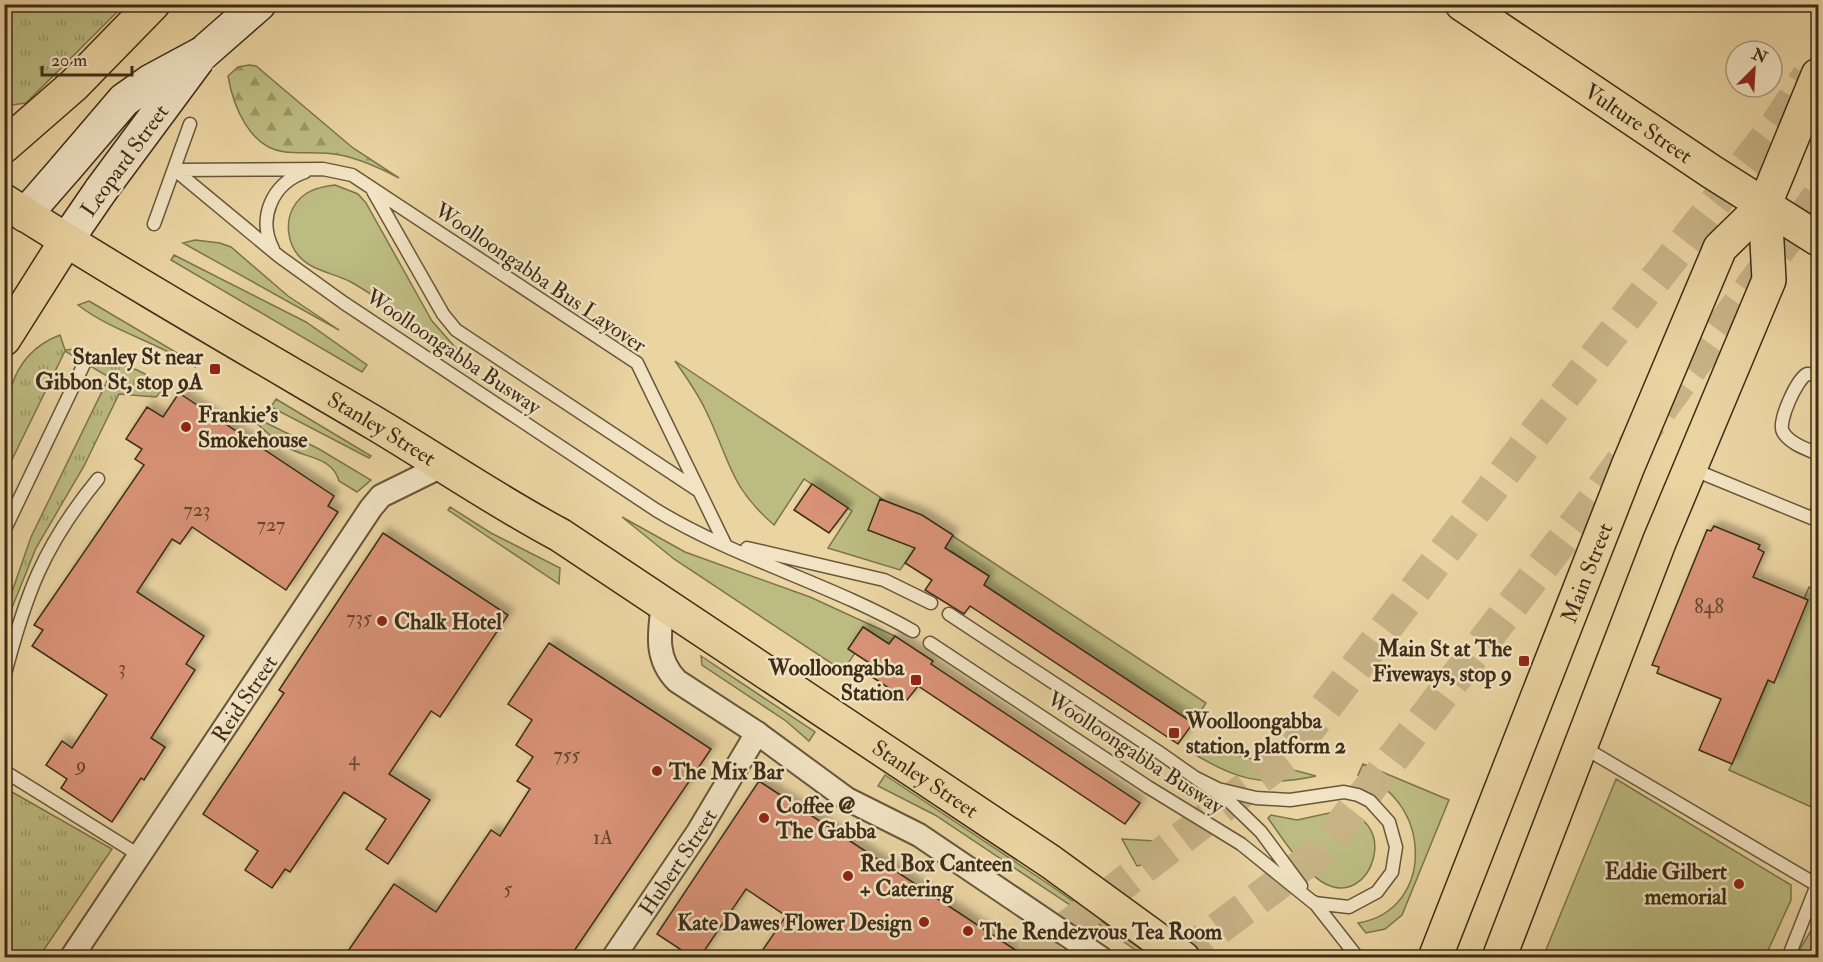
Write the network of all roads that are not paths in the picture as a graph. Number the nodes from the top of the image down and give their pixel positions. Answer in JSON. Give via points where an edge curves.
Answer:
{"nodes":[{"id":1,"x":153,"y":4,"type":"edge"},
{"id":2,"x":259,"y":4,"type":"edge"},
{"id":3,"x":1462,"y":4,"type":"edge"},
{"id":4,"x":203,"y":53,"type":"junction"},
{"id":5,"x":1818,"y":75,"type":"edge"},
{"id":6,"x":190,"y":124,"type":"dead end"},
{"id":7,"x":4,"y":146,"type":"edge"},
{"id":8,"x":175,"y":170,"type":"junction"},
{"id":9,"x":309,"y":171,"type":"junction"},
{"id":10,"x":366,"y":184,"type":"junction"},
{"id":11,"x":1765,"y":204,"type":"junction"},
{"id":12,"x":15,"y":208,"type":"edge"},
{"id":13,"x":154,"y":224,"type":"dead end"},
{"id":14,"x":1818,"y":239,"type":"edge"},
{"id":15,"x":66,"y":242,"type":"junction"},
{"id":16,"x":275,"y":253,"type":"junction"},
{"id":17,"x":4,"y":339,"type":"edge"},
{"id":18,"x":84,"y":364,"type":"dead end"},
{"id":19,"x":1818,"y":375,"type":"edge"},
{"id":20,"x":1818,"y":454,"type":"edge"},
{"id":21,"x":442,"y":465,"type":"junction"},
{"id":22,"x":1691,"y":469,"type":"junction"},
{"id":23,"x":98,"y":479,"type":"dead end"},
{"id":24,"x":699,"y":491,"type":"junction"},
{"id":25,"x":1818,"y":508,"type":"edge"},
{"id":26,"x":4,"y":531,"type":"edge"},
{"id":27,"x":725,"y":544,"type":"junction"},
{"id":28,"x":931,"y":603,"type":"dead end"},
{"id":29,"x":663,"y":604,"type":"junction"},
{"id":30,"x":949,"y":614,"type":"dead end"},
{"id":31,"x":913,"y":631,"type":"dead end"},
{"id":32,"x":930,"y":643,"type":"dead end"},
{"id":33,"x":4,"y":678,"type":"edge"},
{"id":34,"x":757,"y":733,"type":"junction"},
{"id":35,"x":1583,"y":747,"type":"junction"},
{"id":36,"x":4,"y":771,"type":"edge"},
{"id":37,"x":1196,"y":778,"type":"junction"},
{"id":38,"x":139,"y":855,"type":"junction"},
{"id":39,"x":1314,"y":903,"type":"junction"},
{"id":40,"x":71,"y":957,"type":"edge"},
{"id":41,"x":613,"y":957,"type":"edge"},
{"id":42,"x":1099,"y":957,"type":"edge"},
{"id":43,"x":1184,"y":957,"type":"edge"},
{"id":44,"x":1358,"y":957,"type":"edge"},
{"id":45,"x":1435,"y":957,"type":"edge"},
{"id":46,"x":1499,"y":957,"type":"edge"},
{"id":47,"x":1788,"y":957,"type":"edge"}],
"edges":[{"from":1,"to":7,"type":"main road","via":[[47,110]]},
{"from":2,"to":4,"type":"main road","name":"Leopard Street"},
{"from":3,"to":11,"type":"main road","name":"Vulture Street"},
{"from":4,"to":12,"type":"main road","bridge":true,"via":[[124,100],[65,169]]},
{"from":4,"to":15,"type":"main road","name":"Leopard Street","bridge":true},
{"from":5,"to":11,"type":"main road","name":"Main Street"},
{"from":6,"to":8,"type":"lane"},
{"from":8,"to":9,"type":"lane","name":"Woolloongabba Bus Layover"},
{"from":8,"to":13,"type":"lane"},
{"from":8,"to":16,"type":"lane","name":"Woolloongabba Busway"},
{"from":9,"to":10,"type":"lane","name":"Woolloongabba Bus Layover","via":[[338,171]]},
{"from":9,"to":16,"type":"lane","name":"Woolloongabba Bus Layover","via":[[284,183],[269,204],[266,230]]},
{"from":10,"to":24,"type":"lane","name":"Woolloongabba Bus Layover","via":[[378,195],[443,314],[456,330]]},
{"from":10,"to":24,"type":"lane","name":"Woolloongabba Bus Layover","via":[[637,363]]},
{"from":11,"to":14,"type":"main road","name":"Vulture Street"},
{"from":11,"to":22,"type":"main road","name":"Main Street","via":[[1769,280]]},
{"from":11,"to":45,"type":"main road","name":"Main Street","via":[[1720,248],[1628,466]]},
{"from":12,"to":15,"type":"main road","name":"Stanley Street"},
{"from":15,"to":17,"type":"main road"},
{"from":15,"to":21,"type":"main road","name":"Stanley Street"},
{"from":16,"to":27,"type":"lane","name":"Woolloongabba Busway","via":[[656,510]]},
{"from":18,"to":26,"type":"lane"},
{"from":19,"to":20,"type":"lane","via":[[1807,374],[1799,380],[1781,428],[1797,444]]},
{"from":21,"to":29,"type":"main road","name":"Stanley Street","via":[[501,504],[560,535]]},
{"from":21,"to":38,"type":"street","name":"Reid Street","via":[[381,496],[371,508]]},
{"from":22,"to":25,"type":"lane","via":[[1814,519]]},
{"from":22,"to":35,"type":"main road","name":"Main Street","via":[[1660,540]]},
{"from":23,"to":33,"type":"lane","via":[[62,526],[32,582]]},
{"from":24,"to":27,"type":"lane","name":"Woolloongabba Bus Layover"},
{"from":27,"to":28,"type":"lane","name":"Woolloongabba Busway","via":[[884,580]]},
{"from":27,"to":31,"type":"lane","name":"Woolloongabba Busway","via":[[790,575],[852,598]]},
{"from":29,"to":34,"type":"street","via":[[660,648],[668,671],[677,681]]},
{"from":29,"to":43,"type":"main road","name":"Stanley Street","via":[[1051,862]]},
{"from":30,"to":37,"type":"lane","name":"Woolloongabba Busway"},
{"from":32,"to":39,"type":"lane","name":"Woolloongabba Busway","via":[[1241,844]]},
{"from":34,"to":41,"type":"street","name":"Hubert Street","via":[[698,832]]},
{"from":34,"to":42,"type":"street","via":[[847,799],[919,835]]},
{"from":35,"to":46,"type":"main road","name":"Main Street"},
{"from":35,"to":47,"type":"lane","via":[[1817,885]]},
{"from":36,"to":38,"type":"lane"},
{"from":37,"to":39,"type":"lane","name":"Woolloongabba Busway","via":[[1230,802],[1261,832]]},
{"from":37,"to":39,"type":"lane","name":"Woolloongabba Busway","via":[[1218,789],[1256,798],[1308,799],[1344,792],[1370,801],[1381,810],[1396,847],[1392,872],[1385,883],[1366,900],[1349,907]]},
{"from":38,"to":40,"type":"street","name":"Reid Street"},
{"from":39,"to":44,"type":"lane","name":"Woolloongabba Busway"}]}
